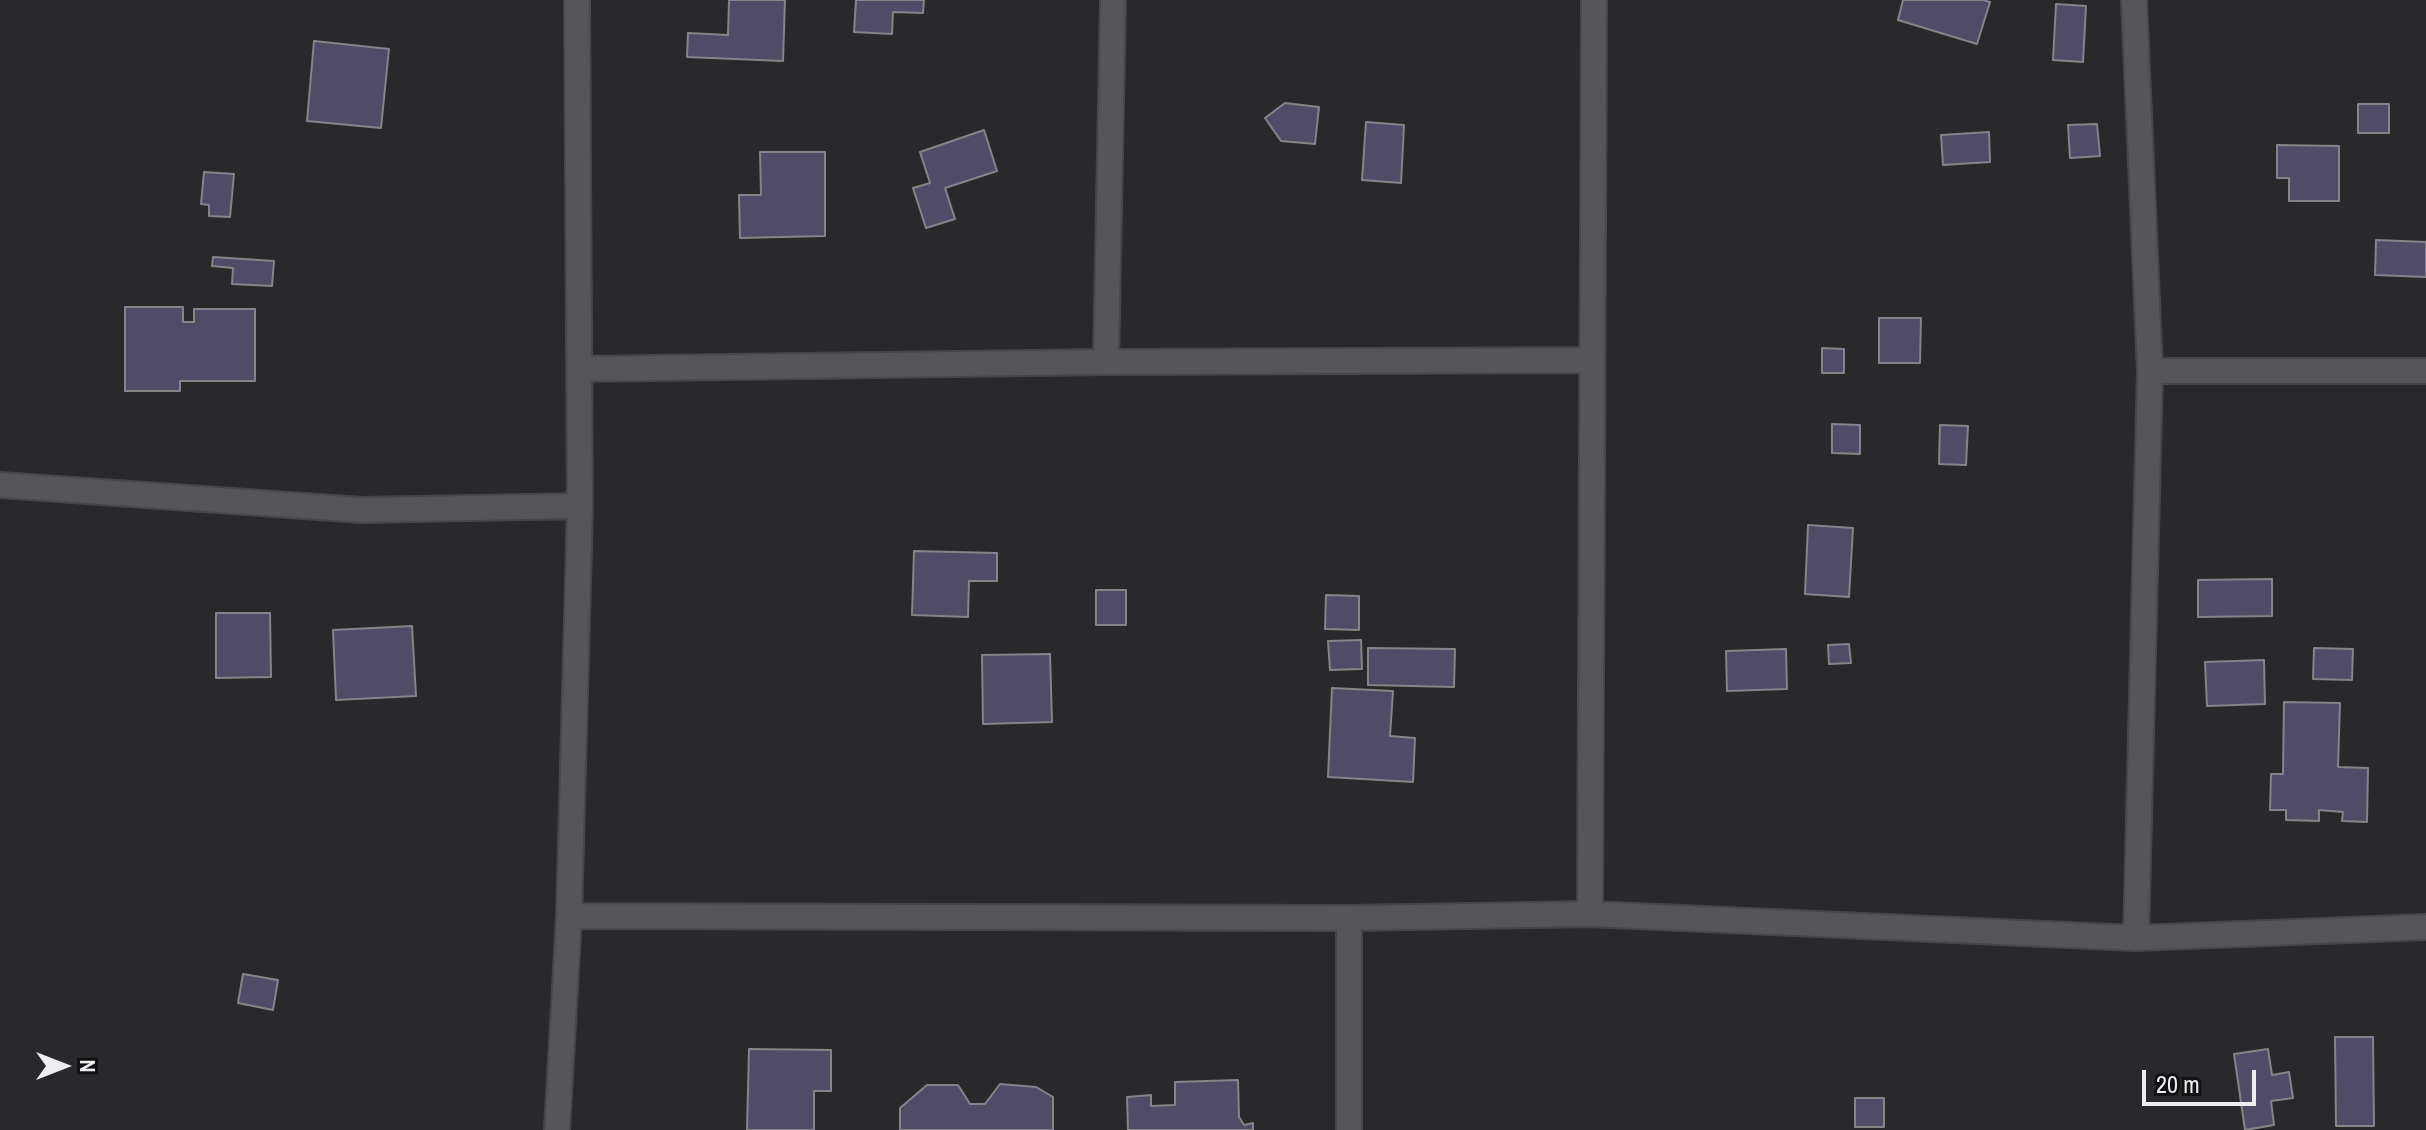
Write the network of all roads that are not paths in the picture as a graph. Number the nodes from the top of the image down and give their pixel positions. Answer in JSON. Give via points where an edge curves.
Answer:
{"nodes":[{"id":1,"x":577,"y":0,"type":"edge"},
{"id":2,"x":1113,"y":0,"type":"edge"},
{"id":3,"x":1594,"y":0,"type":"edge"},
{"id":4,"x":2134,"y":0,"type":"edge"},
{"id":5,"x":1592,"y":360,"type":"junction"},
{"id":6,"x":1106,"y":362,"type":"junction"},
{"id":7,"x":579,"y":369,"type":"junction"},
{"id":8,"x":2150,"y":371,"type":"junction"},
{"id":9,"x":2426,"y":371,"type":"edge"},
{"id":10,"x":0,"y":485,"type":"edge"},
{"id":11,"x":580,"y":506,"type":"junction"},
{"id":12,"x":1590,"y":914,"type":"junction"},
{"id":13,"x":569,"y":916,"type":"junction"},
{"id":14,"x":1349,"y":918,"type":"junction"},
{"id":15,"x":2426,"y":927,"type":"edge"},
{"id":16,"x":2136,"y":938,"type":"junction"},
{"id":17,"x":557,"y":1130,"type":"edge"},
{"id":18,"x":1349,"y":1130,"type":"edge"}],
"edges":[{"from":1,"to":7,"type":"street"},
{"from":2,"to":6,"type":"street"},
{"from":3,"to":5,"type":"street"},
{"from":4,"to":8,"type":"street"},
{"from":5,"to":6,"type":"street"},
{"from":5,"to":12,"type":"street"},
{"from":6,"to":7,"type":"street"},
{"from":7,"to":11,"type":"street"},
{"from":8,"to":9,"type":"street"},
{"from":8,"to":16,"type":"street"},
{"from":10,"to":11,"type":"street","via":[[362,510]]},
{"from":11,"to":13,"type":"street"},
{"from":12,"to":14,"type":"street"},
{"from":12,"to":16,"type":"street"},
{"from":13,"to":14,"type":"street"},
{"from":13,"to":17,"type":"street"},
{"from":14,"to":18,"type":"street"},
{"from":15,"to":16,"type":"street"}]}
